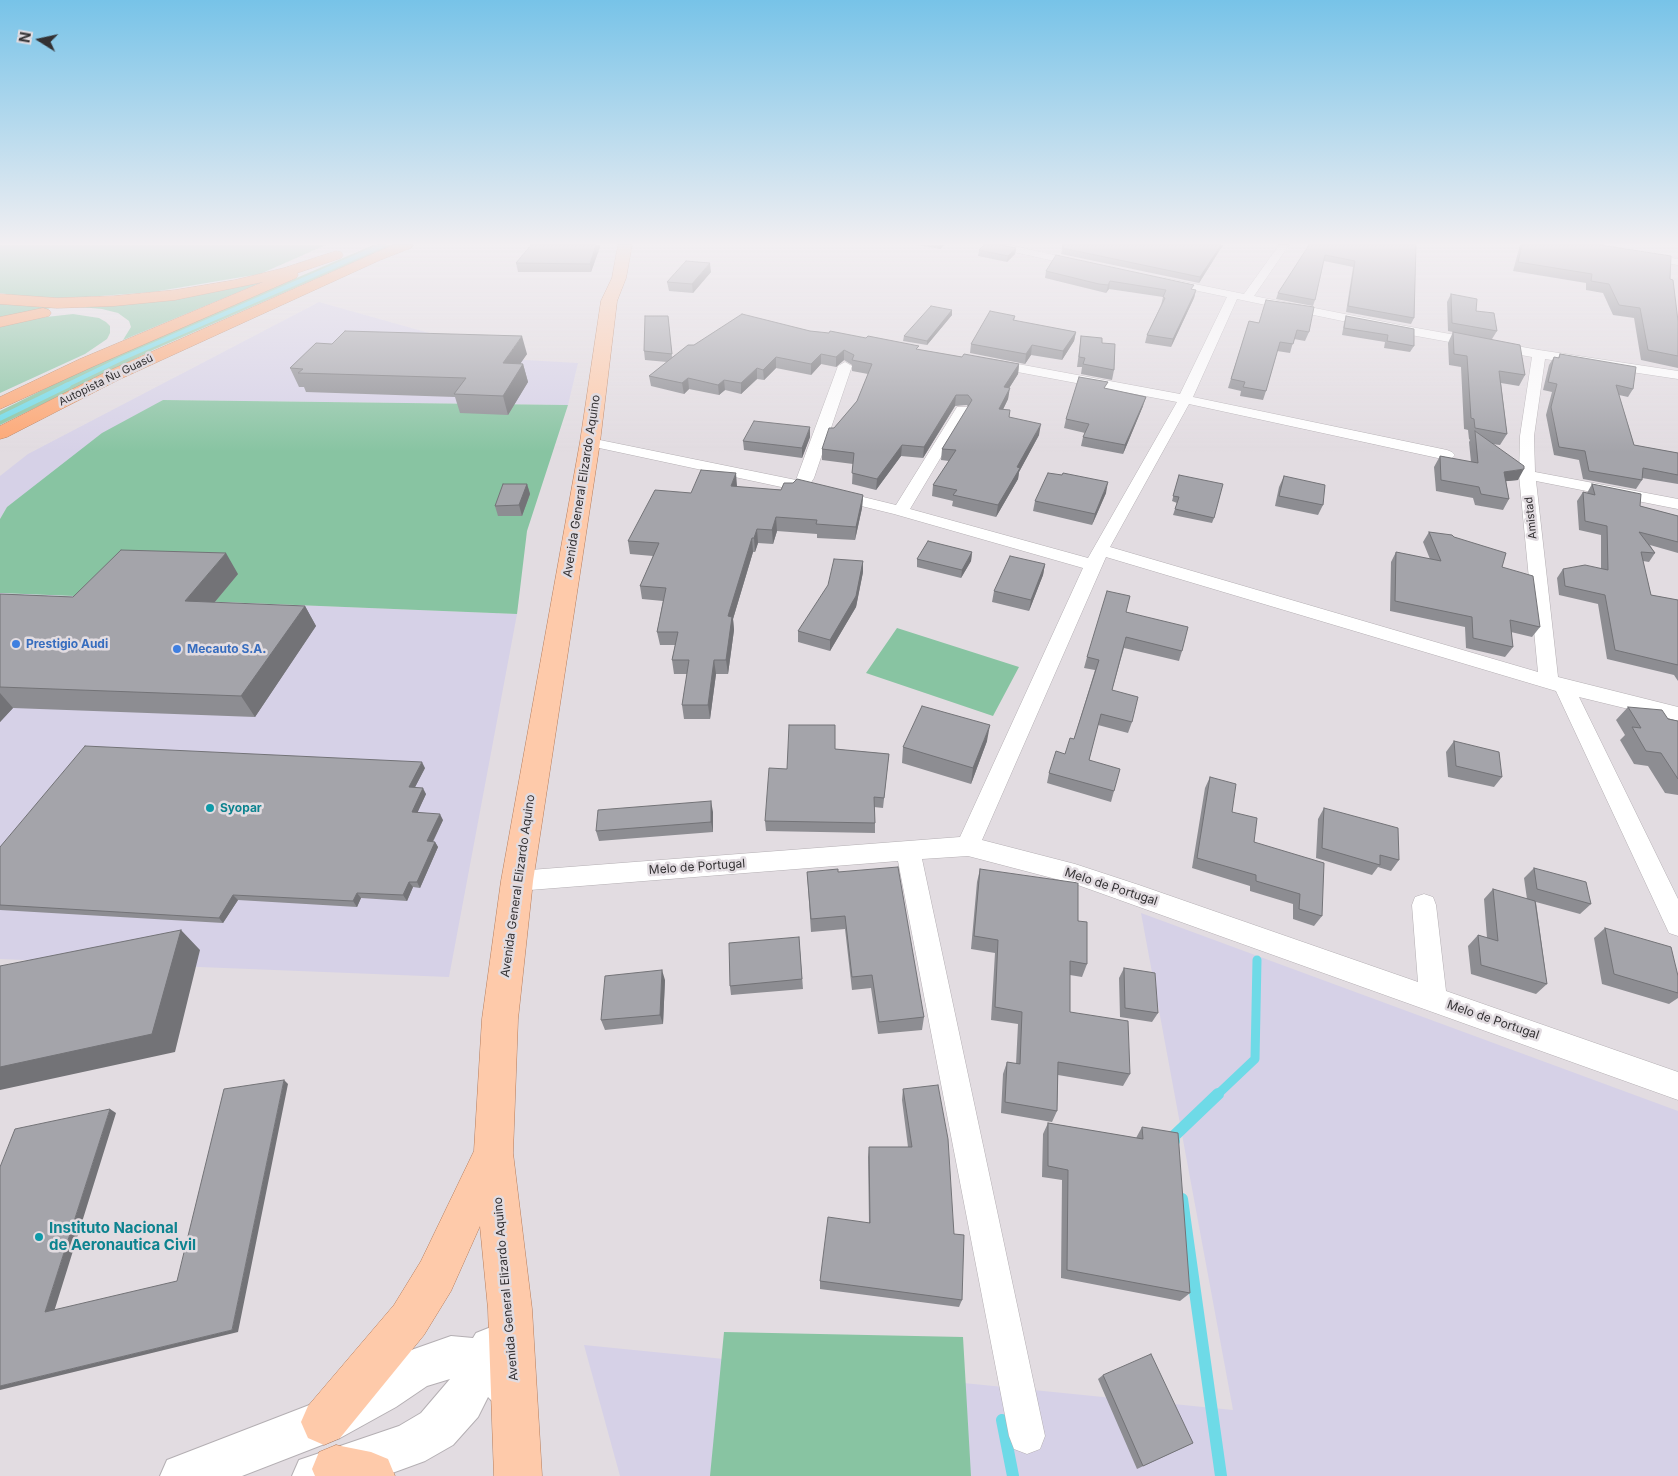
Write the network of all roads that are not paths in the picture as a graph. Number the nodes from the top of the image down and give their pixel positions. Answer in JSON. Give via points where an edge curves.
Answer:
{"nodes":[{"id":1,"x":39,"y":314,"type":"edge"},
{"id":2,"x":100,"y":314,"type":"edge"},
{"id":3,"x":200,"y":314,"type":"edge"},
{"id":4,"x":249,"y":314,"type":"edge"},
{"id":5,"x":606,"y":314,"type":"edge"},
{"id":6,"x":1231,"y":314,"type":"edge"},
{"id":7,"x":1324,"y":314,"type":"edge"},
{"id":8,"x":0,"y":322,"type":"edge"},
{"id":9,"x":1539,"y":354,"type":"junction"},
{"id":10,"x":980,"y":361,"type":"edge"},
{"id":11,"x":86,"y":363,"type":"junction"},
{"id":12,"x":845,"y":366,"type":"dead end"},
{"id":13,"x":1678,"y":375,"type":"edge"},
{"id":14,"x":1185,"y":399,"type":"junction"},
{"id":15,"x":0,"y":404,"type":"edge"},
{"id":16,"x":962,"y":410,"type":"edge"},
{"id":17,"x":0,"y":432,"type":"edge"},
{"id":18,"x":590,"y":442,"type":"junction"},
{"id":19,"x":1447,"y":455,"type":"edge"},
{"id":20,"x":1527,"y":475,"type":"junction"},
{"id":21,"x":800,"y":486,"type":"junction"},
{"id":22,"x":1678,"y":504,"type":"edge"},
{"id":23,"x":900,"y":511,"type":"junction"},
{"id":24,"x":1097,"y":557,"type":"junction"},
{"id":25,"x":1556,"y":684,"type":"junction"},
{"id":26,"x":1678,"y":714,"type":"edge"},
{"id":27,"x":968,"y":846,"type":"junction"},
{"id":28,"x":908,"y":851,"type":"junction"},
{"id":29,"x":517,"y":881,"type":"junction"},
{"id":30,"x":1424,"y":905,"type":"dead end"},
{"id":31,"x":1678,"y":925,"type":"edge"},
{"id":32,"x":1433,"y":999,"type":"junction"},
{"id":33,"x":1678,"y":1086,"type":"edge"},
{"id":34,"x":493,"y":1153,"type":"junction"},
{"id":35,"x":510,"y":1309,"type":"junction"},
{"id":36,"x":485,"y":1361,"type":"junction"},
{"id":37,"x":515,"y":1394,"type":"junction"},
{"id":38,"x":324,"y":1422,"type":"junction"},
{"id":39,"x":1027,"y":1436,"type":"dead end"},
{"id":40,"x":341,"y":1474,"type":"edge"},
{"id":41,"x":183,"y":1476,"type":"edge"},
{"id":42,"x":518,"y":1476,"type":"edge"}],
"edges":[{"from":1,"to":8,"type":"highway"},
{"from":2,"to":11,"type":"highway","via":[[120,323],[111,345]]},
{"from":3,"to":11,"type":"highway","name":"Autopista Ñu Guasú"},
{"from":4,"to":17,"type":"highway","name":"Autopista Ñu Guasú"},
{"from":5,"to":18,"type":"main road","name":"Avenida General Elizardo Aquino"},
{"from":6,"to":14,"type":"street"},
{"from":7,"to":9,"type":"street"},
{"from":9,"to":13,"type":"street"},
{"from":9,"to":20,"type":"street","name":"Amistad","via":[[1527,436]]},
{"from":10,"to":14,"type":"street"},
{"from":11,"to":15,"type":"highway","name":"Autopista Ñu Guasú"},
{"from":12,"to":21,"type":"street","via":[[806,478]]},
{"from":14,"to":19,"type":"street"},
{"from":14,"to":24,"type":"street"},
{"from":16,"to":23,"type":"street"},
{"from":18,"to":21,"type":"street"},
{"from":18,"to":29,"type":"main road","name":"Avenida General Elizardo Aquino"},
{"from":20,"to":22,"type":"street"},
{"from":20,"to":25,"type":"street","name":"Amistad"},
{"from":21,"to":23,"type":"street"},
{"from":23,"to":24,"type":"street"},
{"from":24,"to":25,"type":"street"},
{"from":24,"to":27,"type":"street"},
{"from":25,"to":26,"type":"street"},
{"from":25,"to":31,"type":"street","name":"Amistad"},
{"from":27,"to":28,"type":"street","name":"Melo de Portugal"},
{"from":27,"to":32,"type":"street","name":"Melo de Portugal","via":[[1139,895]]},
{"from":28,"to":29,"type":"street","name":"Melo de Portugal"},
{"from":28,"to":39,"type":"street"},
{"from":29,"to":34,"type":"main road","name":"Avenida General Elizardo Aquino","via":[[500,1019]]},
{"from":30,"to":32,"type":"street"},
{"from":32,"to":33,"type":"street","name":"Melo de Portugal"},
{"from":34,"to":35,"type":"main road","name":"Avenida General Elizardo Aquino"},
{"from":34,"to":38,"type":"main road","via":[[436,1276],[409,1320]]},
{"from":35,"to":36,"type":"street"},
{"from":35,"to":37,"type":"main road","name":"Avenida General Elizardo Aquino"},
{"from":36,"to":37,"type":"street"},
{"from":36,"to":38,"type":"street","via":[[452,1357],[415,1369],[381,1392]]},
{"from":36,"to":40,"type":"street","via":[[462,1401],[437,1429],[410,1445]]},
{"from":37,"to":42,"type":"main road","name":"Avenida General Elizardo Aquino"},
{"from":38,"to":41,"type":"street"}]}
